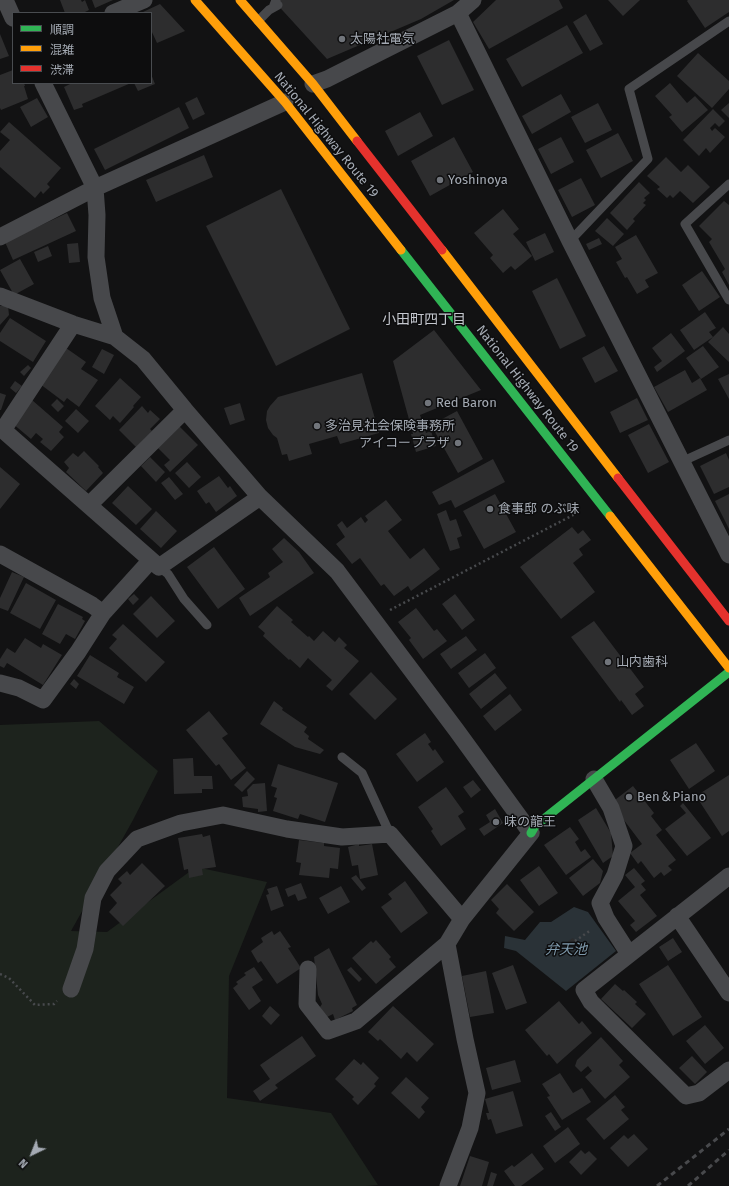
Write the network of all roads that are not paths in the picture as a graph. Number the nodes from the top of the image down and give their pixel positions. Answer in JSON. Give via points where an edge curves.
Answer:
{"nodes":[{"id":1,"x":5,"y":0,"type":"edge"},
{"id":2,"x":144,"y":0,"type":"edge"},
{"id":3,"x":195,"y":0,"type":"edge"},
{"id":4,"x":240,"y":0,"type":"edge"},
{"id":5,"x":276,"y":0,"type":"edge"},
{"id":6,"x":473,"y":0,"type":"edge"},
{"id":7,"x":115,"y":12,"type":"edge"},
{"id":8,"x":458,"y":13,"type":"junction"},
{"id":9,"x":12,"y":16,"type":"edge"},
{"id":10,"x":258,"y":21,"type":"junction"},
{"id":11,"x":729,"y":21,"type":"edge"},
{"id":12,"x":44,"y":84,"type":"edge"},
{"id":13,"x":313,"y":84,"type":"junction"},
{"id":14,"x":285,"y":102,"type":"junction"},
{"id":15,"x":729,"y":184,"type":"edge"},
{"id":16,"x":95,"y":188,"type":"junction"},
{"id":17,"x":0,"y":237,"type":"edge"},
{"id":18,"x":570,"y":241,"type":"junction"},
{"id":19,"x":0,"y":296,"type":"edge"},
{"id":20,"x":729,"y":300,"type":"edge"},
{"id":21,"x":73,"y":324,"type":"junction"},
{"id":22,"x":115,"y":337,"type":"junction"},
{"id":23,"x":185,"y":410,"type":"junction"},
{"id":24,"x":1,"y":429,"type":"edge"},
{"id":25,"x":729,"y":440,"type":"edge"},
{"id":26,"x":681,"y":462,"type":"junction"},
{"id":27,"x":260,"y":497,"type":"junction"},
{"id":28,"x":89,"y":505,"type":"junction"},
{"id":29,"x":0,"y":554,"type":"edge"},
{"id":30,"x":729,"y":554,"type":"edge"},
{"id":31,"x":155,"y":563,"type":"junction"},
{"id":32,"x":103,"y":613,"type":"junction"},
{"id":33,"x":729,"y":621,"type":"edge"},
{"id":34,"x":207,"y":625,"type":"dead end"},
{"id":35,"x":729,"y":668,"type":"edge"},
{"id":36,"x":729,"y":672,"type":"edge"},
{"id":37,"x":0,"y":683,"type":"edge"},
{"id":38,"x":342,"y":757,"type":"dead end"},
{"id":39,"x":594,"y":779,"type":"junction"},
{"id":40,"x":531,"y":833,"type":"junction"},
{"id":41,"x":390,"y":834,"type":"junction"},
{"id":42,"x":729,"y":876,"type":"edge"},
{"id":43,"x":678,"y":916,"type":"junction"},
{"id":44,"x":462,"y":919,"type":"junction"},
{"id":45,"x":447,"y":944,"type":"junction"},
{"id":46,"x":629,"y":954,"type":"junction"},
{"id":47,"x":308,"y":969,"type":"dead end"},
{"id":48,"x":71,"y":989,"type":"road end"},
{"id":49,"x":729,"y":992,"type":"edge"},
{"id":50,"x":729,"y":1070,"type":"edge"},
{"id":51,"x":448,"y":1186,"type":"edge"}],
"edges":[{"from":1,"to":9,"type":"street"},
{"from":2,"to":7,"type":"street"},
{"from":3,"to":14,"type":"main road","name":"National Highway Route 19"},
{"from":4,"to":10,"type":"main road","name":"National Highway Route 19"},
{"from":5,"to":10,"type":"lane","via":[[274,5],[278,5]]},
{"from":6,"to":8,"type":"street"},
{"from":8,"to":13,"type":"street"},
{"from":8,"to":18,"type":"street"},
{"from":10,"to":13,"type":"main road","name":"National Highway Route 19"},
{"from":11,"to":18,"type":"lane","via":[[629,89],[648,159]]},
{"from":12,"to":16,"type":"street"},
{"from":13,"to":33,"type":"main road","name":"National Highway Route 19"},
{"from":14,"to":16,"type":"street"},
{"from":14,"to":35,"type":"main road","name":"National Highway Route 19"},
{"from":15,"to":20,"type":"lane","via":[[685,224]]},
{"from":16,"to":17,"type":"street"},
{"from":16,"to":22,"type":"street","via":[[96,257],[102,298]]},
{"from":18,"to":26,"type":"street"},
{"from":19,"to":21,"type":"street"},
{"from":21,"to":22,"type":"street"},
{"from":21,"to":24,"type":"street"},
{"from":22,"to":23,"type":"street","via":[[143,359]]},
{"from":23,"to":27,"type":"street"},
{"from":23,"to":28,"type":"street"},
{"from":24,"to":28,"type":"street"},
{"from":25,"to":26,"type":"lane"},
{"from":26,"to":30,"type":"street"},
{"from":27,"to":31,"type":"street"},
{"from":27,"to":40,"type":"street","via":[[337,571]]},
{"from":28,"to":31,"type":"street"},
{"from":29,"to":32,"type":"street"},
{"from":31,"to":32,"type":"street"},
{"from":31,"to":34,"type":"lane","via":[[168,574],[184,599]]},
{"from":32,"to":37,"type":"street","via":[[43,700],[19,688]]},
{"from":36,"to":39,"type":"main road"},
{"from":38,"to":41,"type":"lane","via":[[362,773]]},
{"from":39,"to":40,"type":"main road","via":[[535,826]]},
{"from":39,"to":46,"type":"street","via":[[611,808],[624,846],[615,875],[600,903],[606,918]]},
{"from":40,"to":44,"type":"street"},
{"from":41,"to":44,"type":"street"},
{"from":41,"to":48,"type":"street","via":[[342,837],[287,829],[223,815],[181,823],[137,839],[107,871],[93,898],[85,949]]},
{"from":42,"to":43,"type":"street"},
{"from":43,"to":46,"type":"street"},
{"from":43,"to":49,"type":"street"},
{"from":44,"to":45,"type":"street"},
{"from":45,"to":47,"type":"street","via":[[356,1021],[328,1031],[307,1004]]},
{"from":45,"to":51,"type":"street","via":[[477,1093],[470,1128]]},
{"from":46,"to":50,"type":"street","via":[[584,990],[591,1002],[686,1096],[699,1093]]}]}
